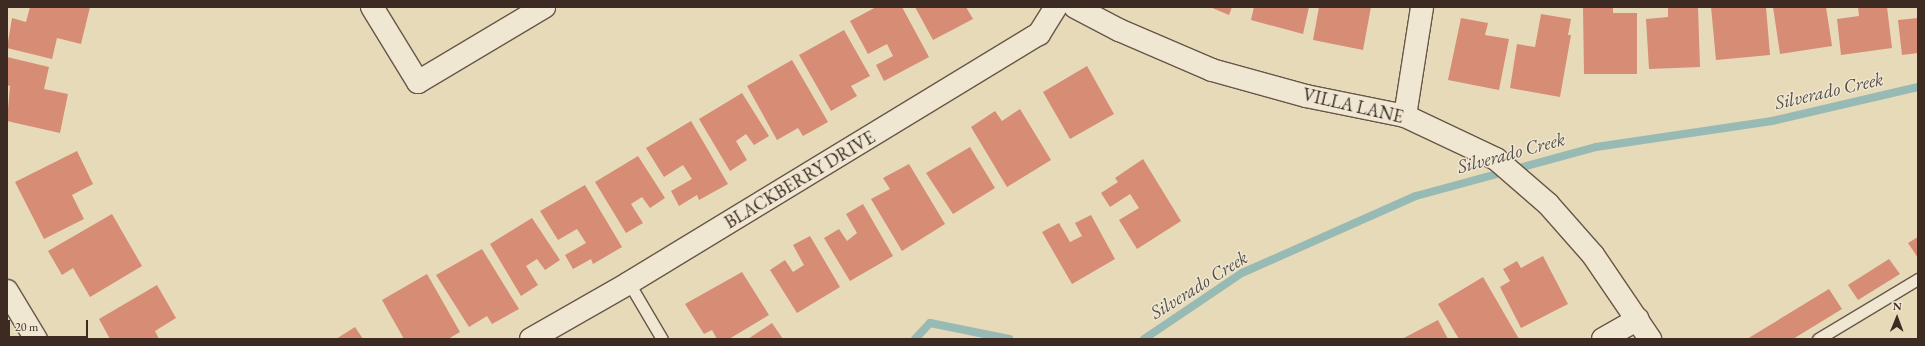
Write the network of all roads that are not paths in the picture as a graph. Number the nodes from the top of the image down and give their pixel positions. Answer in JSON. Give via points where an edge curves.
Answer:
{"nodes":[{"id":1,"x":372,"y":7,"type":"edge"},
{"id":2,"x":544,"y":7,"type":"edge"},
{"id":3,"x":1056,"y":7,"type":"edge"},
{"id":4,"x":1075,"y":7,"type":"edge"},
{"id":5,"x":1422,"y":7,"type":"edge"},
{"id":6,"x":1405,"y":116,"type":"junction"},
{"id":7,"x":1918,"y":279,"type":"edge"},
{"id":8,"x":629,"y":283,"type":"junction"},
{"id":9,"x":7,"y":291,"type":"edge"},
{"id":10,"x":1638,"y":319,"type":"junction"},
{"id":11,"x":36,"y":339,"type":"edge"},
{"id":12,"x":531,"y":339,"type":"edge"},
{"id":13,"x":662,"y":339,"type":"edge"},
{"id":14,"x":1603,"y":339,"type":"edge"},
{"id":15,"x":1650,"y":339,"type":"edge"},
{"id":16,"x":1818,"y":339,"type":"edge"}],
"edges":[{"from":1,"to":2,"type":"street","via":[[418,82]]},
{"from":3,"to":8,"type":"street","name":"BLACKBERRY DRIVE","via":[[1039,34]]},
{"from":4,"to":6,"type":"street","name":"VILLA LANE","via":[[1119,30],[1212,70],[1306,96]]},
{"from":5,"to":6,"type":"street"},
{"from":6,"to":10,"type":"street","name":"VILLA LANE","via":[[1496,159],[1548,204],[1593,255]]},
{"from":7,"to":16,"type":"lane"},
{"from":8,"to":12,"type":"street","name":"BLACKBERRY DRIVE"},
{"from":8,"to":13,"type":"lane"},
{"from":9,"to":11,"type":"street"},
{"from":10,"to":14,"type":"street"},
{"from":10,"to":15,"type":"street","name":"VILLA LANE"}]}
